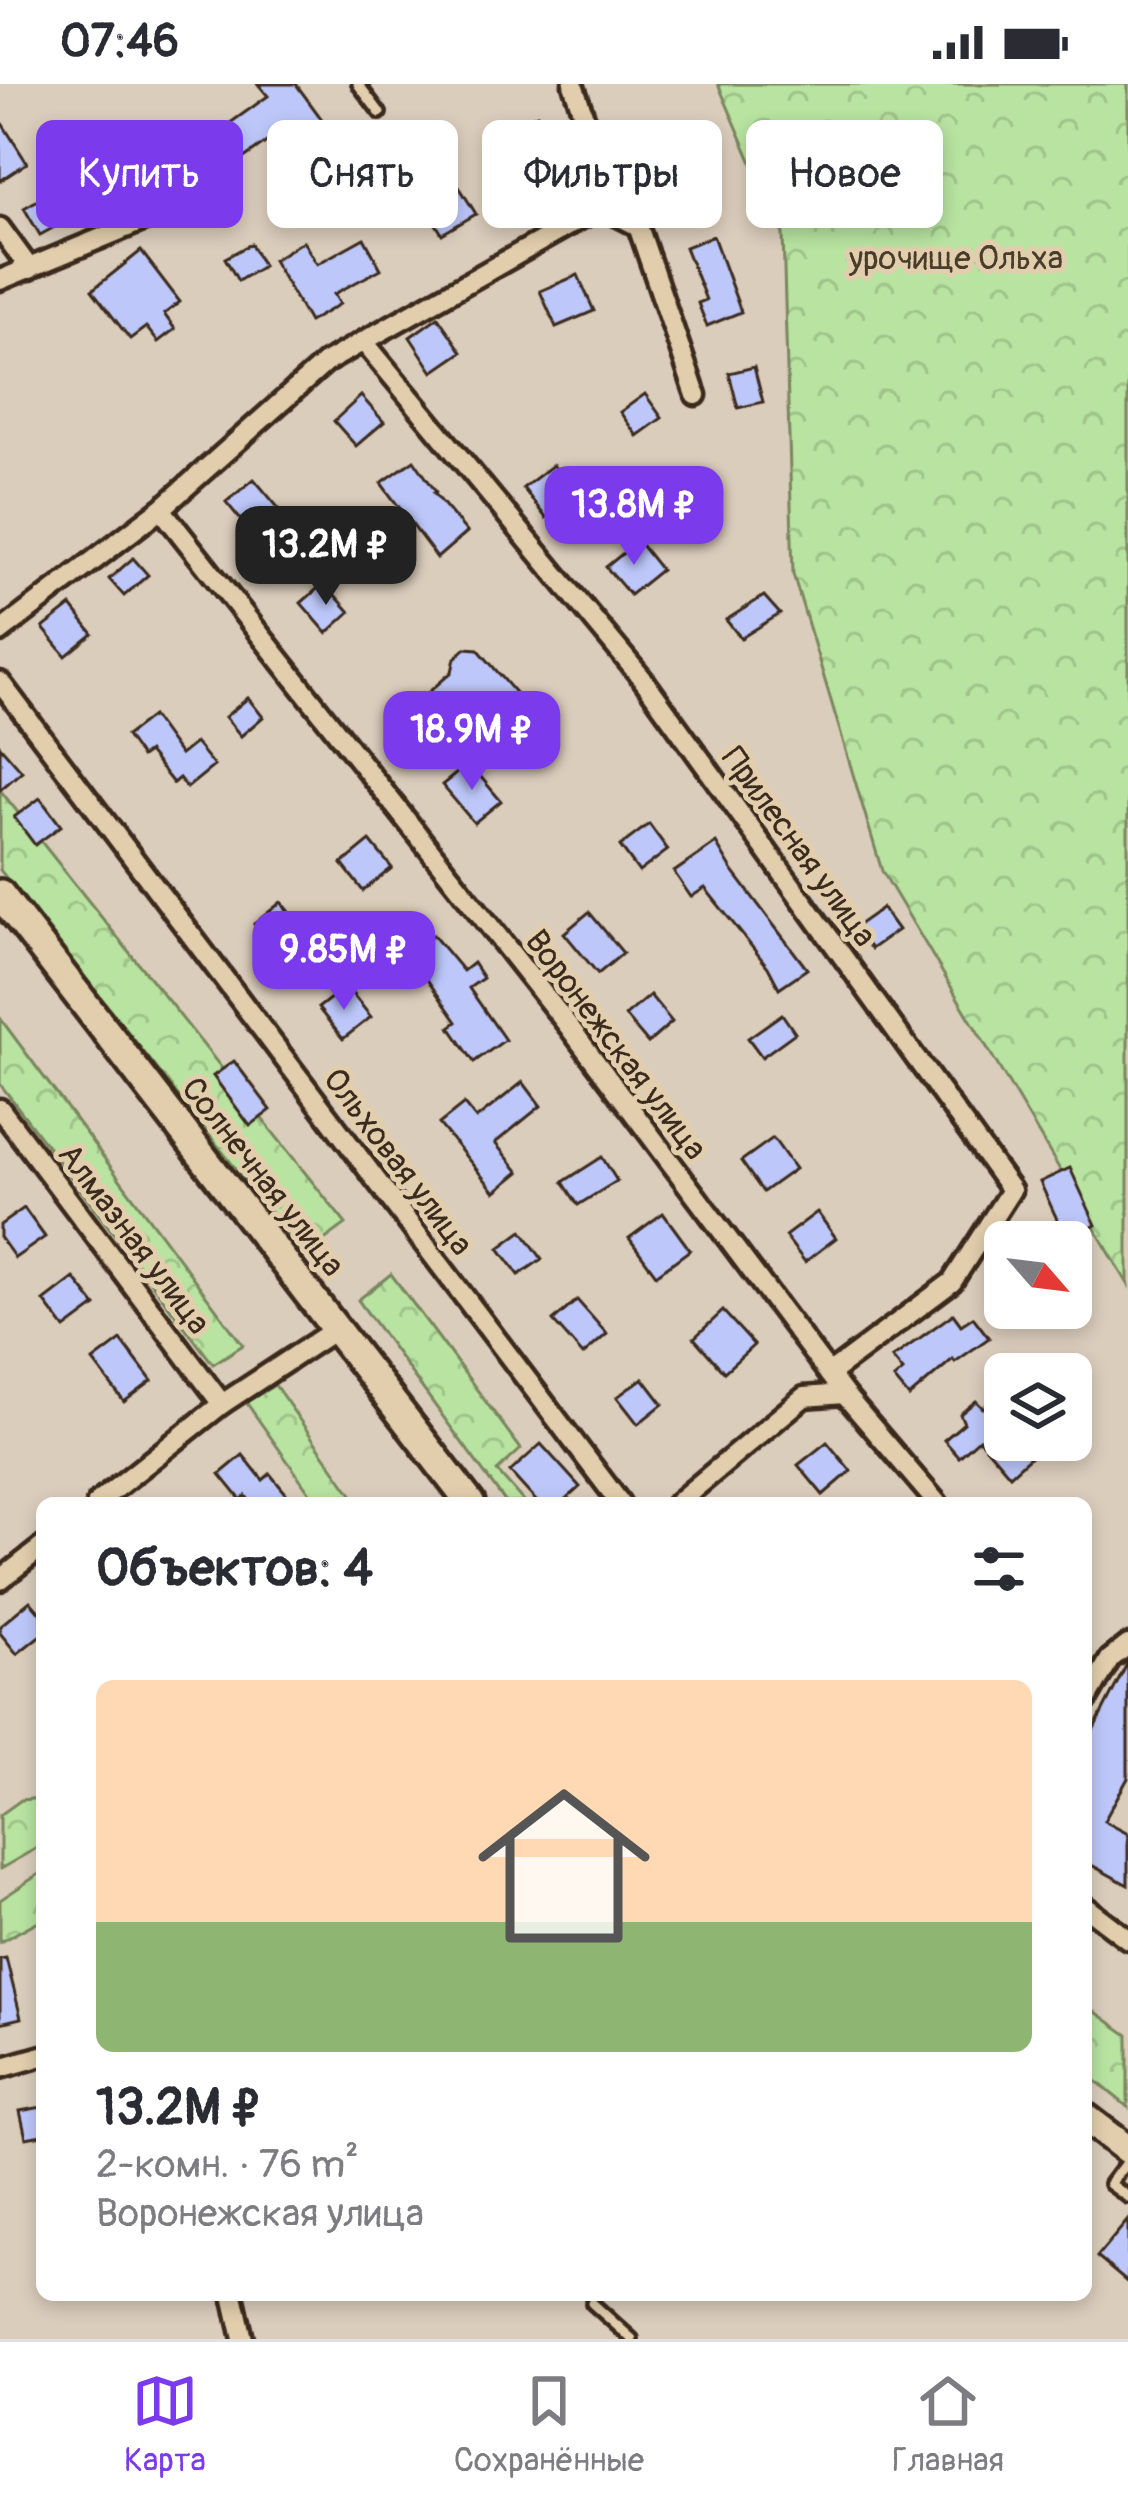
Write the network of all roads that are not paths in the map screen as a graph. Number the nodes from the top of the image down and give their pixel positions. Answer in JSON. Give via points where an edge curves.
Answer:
{"nodes":[{"id":1,"x":358,"y":84,"type":"edge"},
{"id":2,"x":573,"y":84,"type":"edge"},
{"id":3,"x":380,"y":113,"type":"dead end"},
{"id":4,"x":585,"y":120,"type":"edge"},
{"id":5,"x":0,"y":228,"type":"edge"},
{"id":6,"x":127,"y":228,"type":"edge"},
{"id":7,"x":564,"y":228,"type":"edge"},
{"id":8,"x":639,"y":228,"type":"edge"},
{"id":9,"x":30,"y":269,"type":"junction"},
{"id":10,"x":0,"y":280,"type":"edge"},
{"id":11,"x":364,"y":342,"type":"junction"},
{"id":12,"x":696,"y":395,"type":"dead end"},
{"id":13,"x":161,"y":508,"type":"junction"},
{"id":14,"x":0,"y":632,"type":"edge"},
{"id":15,"x":0,"y":682,"type":"edge"},
{"id":16,"x":0,"y":894,"type":"edge"},
{"id":17,"x":0,"y":1109,"type":"edge"},
{"id":18,"x":336,"y":1329,"type":"junction"},
{"id":19,"x":829,"y":1374,"type":"junction"},
{"id":20,"x":844,"y":1394,"type":"junction"},
{"id":21,"x":222,"y":1404,"type":"junction"},
{"id":22,"x":105,"y":1497,"type":"edge"},
{"id":23,"x":465,"y":1497,"type":"edge"},
{"id":24,"x":615,"y":1497,"type":"edge"},
{"id":25,"x":684,"y":1497,"type":"edge"},
{"id":26,"x":932,"y":1497,"type":"edge"},
{"id":27,"x":36,"y":1552,"type":"edge"},
{"id":28,"x":0,"y":1580,"type":"edge"},
{"id":29,"x":1128,"y":1645,"type":"edge"},
{"id":30,"x":1092,"y":1690,"type":"edge"},
{"id":31,"x":1092,"y":1912,"type":"edge"},
{"id":32,"x":1128,"y":1939,"type":"edge"},
{"id":33,"x":36,"y":2058,"type":"edge"},
{"id":34,"x":0,"y":2068,"type":"edge"},
{"id":35,"x":1092,"y":2123,"type":"edge"},
{"id":36,"x":1128,"y":2150,"type":"edge"},
{"id":37,"x":1128,"y":2160,"type":"edge"},
{"id":38,"x":1128,"y":2197,"type":"edge"},
{"id":39,"x":234,"y":2301,"type":"edge"},
{"id":40,"x":592,"y":2303,"type":"dead end"},
{"id":41,"x":243,"y":2339,"type":"edge"},
{"id":42,"x":632,"y":2339,"type":"edge"}],
"edges":[{"from":1,"to":3,"type":"lane"},
{"from":2,"to":4,"type":"street"},
{"from":5,"to":9,"type":"street"},
{"from":6,"to":9,"type":"street"},
{"from":7,"to":11,"type":"street"},
{"from":8,"to":12,"type":"street"},
{"from":9,"to":10,"type":"street"},
{"from":11,"to":13,"type":"street","via":[[325,363]]},
{"from":11,"to":19,"type":"street","name":"Прилесная улица","via":[[645,682],[1011,1190],[952,1282]]},
{"from":13,"to":14,"type":"street"},
{"from":13,"to":19,"type":"street","name":"Воронежская улица","via":[[570,1028]]},
{"from":15,"to":24,"type":"street","name":"Ольховая улица"},
{"from":16,"to":18,"type":"street","name":"Солнечная улица"},
{"from":17,"to":21,"type":"street","name":"Алмазная улица"},
{"from":18,"to":21,"type":"street"},
{"from":18,"to":23,"type":"street","name":"Солнечная улица"},
{"from":19,"to":20,"type":"street","name":"Воронежская улица"},
{"from":20,"to":25,"type":"street","via":[[804,1397]]},
{"from":20,"to":26,"type":"street","name":"Воронежская улица"},
{"from":21,"to":22,"type":"street"},
{"from":27,"to":28,"type":"street"},
{"from":29,"to":30,"type":"street"},
{"from":31,"to":32,"type":"street"},
{"from":33,"to":34,"type":"street"},
{"from":35,"to":36,"type":"street"},
{"from":37,"to":38,"type":"lane","via":[[1110,2184]]},
{"from":39,"to":41,"type":"street"},
{"from":40,"to":42,"type":"lane"}]}
